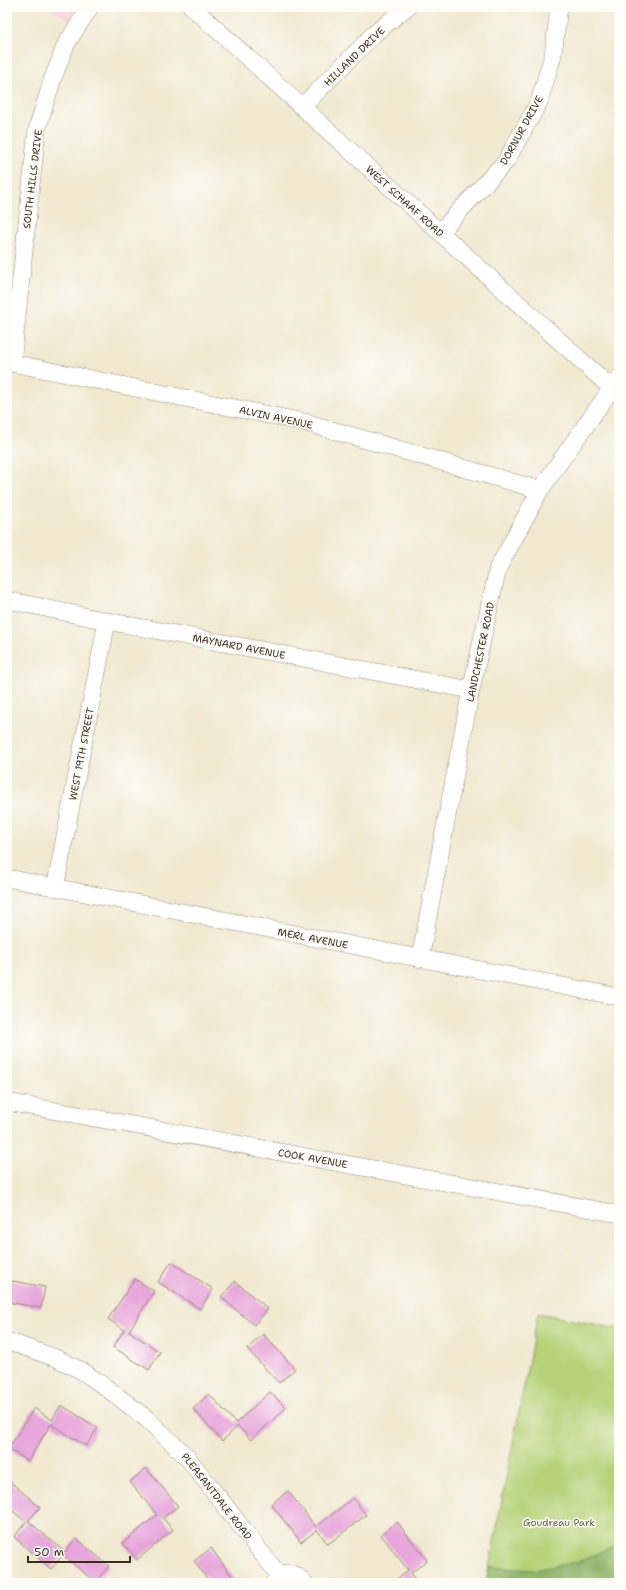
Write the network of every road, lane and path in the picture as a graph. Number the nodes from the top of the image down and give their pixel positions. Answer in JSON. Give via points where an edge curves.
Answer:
{"nodes":[{"id":1,"x":90,"y":7,"type":"edge"},
{"id":2,"x":192,"y":7,"type":"edge"},
{"id":3,"x":408,"y":7,"type":"edge"},
{"id":4,"x":559,"y":7,"type":"edge"},
{"id":5,"x":302,"y":107,"type":"junction"},
{"id":6,"x":440,"y":232,"type":"junction"},
{"id":7,"x":9,"y":362,"type":"edge"},
{"id":8,"x":617,"y":387,"type":"edge"},
{"id":9,"x":540,"y":490,"type":"junction"},
{"id":10,"x":7,"y":600,"type":"edge"},
{"id":11,"x":107,"y":621,"type":"junction"},
{"id":12,"x":471,"y":690,"type":"junction"},
{"id":13,"x":7,"y":878,"type":"edge"},
{"id":14,"x":55,"y":888,"type":"junction"},
{"id":15,"x":420,"y":959,"type":"junction"},
{"id":16,"x":619,"y":997,"type":"edge"},
{"id":17,"x":7,"y":1102,"type":"edge"},
{"id":18,"x":619,"y":1214,"type":"edge"},
{"id":19,"x":7,"y":1341,"type":"edge"},
{"id":20,"x":276,"y":1578,"type":"edge"},
{"id":21,"x":304,"y":1583,"type":"edge"}],
"edges":[{"from":1,"to":7,"type":"street","name":"SOUTH HILLS DRIVE","via":[[66,44],[37,129]]},
{"from":2,"to":5,"type":"street","name":"WEST SCHAAF ROAD"},
{"from":3,"to":5,"type":"street","name":"HILLAND DRIVE","via":[[374,34]]},
{"from":4,"to":6,"type":"street","name":"DORNUR DRIVE","via":[[553,55],[539,102],[506,161]]},
{"from":5,"to":6,"type":"street","name":"WEST SCHAAF ROAD"},
{"from":6,"to":8,"type":"street","name":"WEST SCHAAF ROAD"},
{"from":7,"to":9,"type":"street","name":"ALVIN AVENUE","via":[[304,422]]},
{"from":8,"to":9,"type":"street","name":"LANDCHESTER ROAD"},
{"from":9,"to":12,"type":"street","name":"LANDCHESTER ROAD","via":[[498,568]]},
{"from":10,"to":11,"type":"street","name":"MAYNARD AVENUE"},
{"from":11,"to":12,"type":"street","name":"MAYNARD AVENUE"},
{"from":11,"to":14,"type":"street","name":"WEST 19TH STREET"},
{"from":12,"to":15,"type":"street","name":"LANDCHESTER ROAD"},
{"from":13,"to":14,"type":"street","name":"MERL AVENUE"},
{"from":14,"to":15,"type":"street","name":"MERL AVENUE"},
{"from":15,"to":16,"type":"street","name":"MERL AVENUE"},
{"from":17,"to":18,"type":"street","name":"COOK AVENUE"},
{"from":19,"to":20,"type":"street","name":"PLEASANTDALE ROAD","via":[[56,1358],[82,1371],[147,1419],[187,1457]]},
{"from":20,"to":21,"type":"street","name":"PLEASANTDALE ROAD","via":[[286,1572],[301,1578]]}]}
